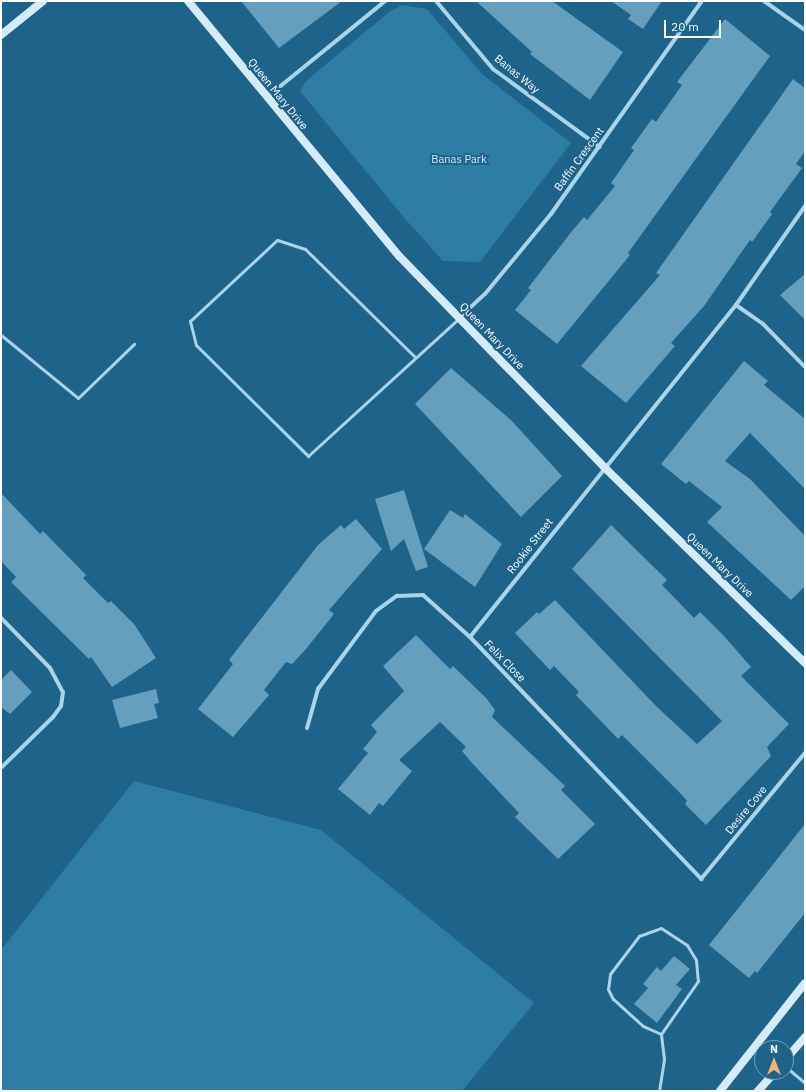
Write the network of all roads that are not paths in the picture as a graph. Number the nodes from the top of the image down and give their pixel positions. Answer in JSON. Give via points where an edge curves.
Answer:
{"nodes":[{"id":1,"x":43,"y":1,"type":"edge"},
{"id":2,"x":188,"y":1,"type":"edge"},
{"id":3,"x":385,"y":1,"type":"edge"},
{"id":4,"x":436,"y":1,"type":"edge"},
{"id":5,"x":702,"y":1,"type":"edge"},
{"id":6,"x":764,"y":1,"type":"edge"},
{"id":7,"x":805,"y":30,"type":"edge"},
{"id":8,"x":1,"y":35,"type":"edge"},
{"id":9,"x":267,"y":97,"type":"junction"},
{"id":10,"x":600,"y":147,"type":"junction"},
{"id":11,"x":805,"y":206,"type":"edge"},
{"id":12,"x":736,"y":305,"type":"junction"},
{"id":13,"x":459,"y":318,"type":"junction"},
{"id":14,"x":1,"y":335,"type":"edge"},
{"id":15,"x":134,"y":344,"type":"dead end"},
{"id":16,"x":414,"y":356,"type":"junction"},
{"id":17,"x":805,"y":367,"type":"edge"},
{"id":18,"x":604,"y":467,"type":"junction"},
{"id":19,"x":1,"y":618,"type":"edge"},
{"id":20,"x":470,"y":637,"type":"junction"},
{"id":21,"x":805,"y":663,"type":"edge"},
{"id":22,"x":307,"y":728,"type":"dead end"},
{"id":23,"x":805,"y":753,"type":"edge"},
{"id":24,"x":1,"y":768,"type":"edge"},
{"id":25,"x":702,"y":879,"type":"joint"},
{"id":26,"x":805,"y":983,"type":"edge"},
{"id":27,"x":661,"y":1034,"type":"junction"},
{"id":28,"x":805,"y":1037,"type":"edge"},
{"id":29,"x":794,"y":1050,"type":"edge"},
{"id":30,"x":794,"y":1074,"type":"edge"},
{"id":31,"x":768,"y":1080,"type":"edge"},
{"id":32,"x":805,"y":1083,"type":"edge"},
{"id":33,"x":659,"y":1091,"type":"edge"},
{"id":34,"x":720,"y":1091,"type":"edge"},
{"id":35,"x":758,"y":1091,"type":"edge"}],
"edges":[{"from":1,"to":8,"type":"street"},
{"from":2,"to":9,"type":"street","name":"Queen Mary Drive"},
{"from":3,"to":9,"type":"street"},
{"from":4,"to":10,"type":"street","name":"Banas Way","via":[[493,69]]},
{"from":5,"to":10,"type":"street","name":"Baffin Crescent"},
{"from":6,"to":7,"type":"street"},
{"from":9,"to":13,"type":"street","name":"Queen Mary Drive","via":[[399,256]]},
{"from":10,"to":13,"type":"street","name":"Baffin Crescent","via":[[551,214],[485,294]]},
{"from":11,"to":12,"type":"street"},
{"from":12,"to":17,"type":"street","via":[[763,324]]},
{"from":12,"to":18,"type":"street"},
{"from":13,"to":16,"type":"lane"},
{"from":13,"to":18,"type":"street","name":"Queen Mary Drive"},
{"from":14,"to":15,"type":"lane","via":[[78,398]]},
{"from":16,"to":16,"type":"lane","via":[[308,456],[196,345],[190,321],[277,240],[305,249]]},
{"from":18,"to":20,"type":"street","name":"Rookie Street"},
{"from":18,"to":21,"type":"street","name":"Queen Mary Drive"},
{"from":19,"to":24,"type":"street","via":[[50,668],[63,692],[61,706],[53,717]]},
{"from":20,"to":22,"type":"street","name":"Felix Close","via":[[423,595],[396,596],[376,611],[318,689]]},
{"from":20,"to":25,"type":"street","name":"Felix Close"},
{"from":23,"to":25,"type":"street","name":"Desire Cove"},
{"from":26,"to":34,"type":"street"},
{"from":27,"to":27,"type":"lane","via":[[698,981],[696,960],[688,945],[660,928],[639,936],[610,974],[608,989],[613,999],[643,1026]]},
{"from":27,"to":33,"type":"lane","via":[[664,1059]]},
{"from":28,"to":29,"type":"street"},
{"from":30,"to":32,"type":"lane"},
{"from":31,"to":35,"type":"street"}]}
